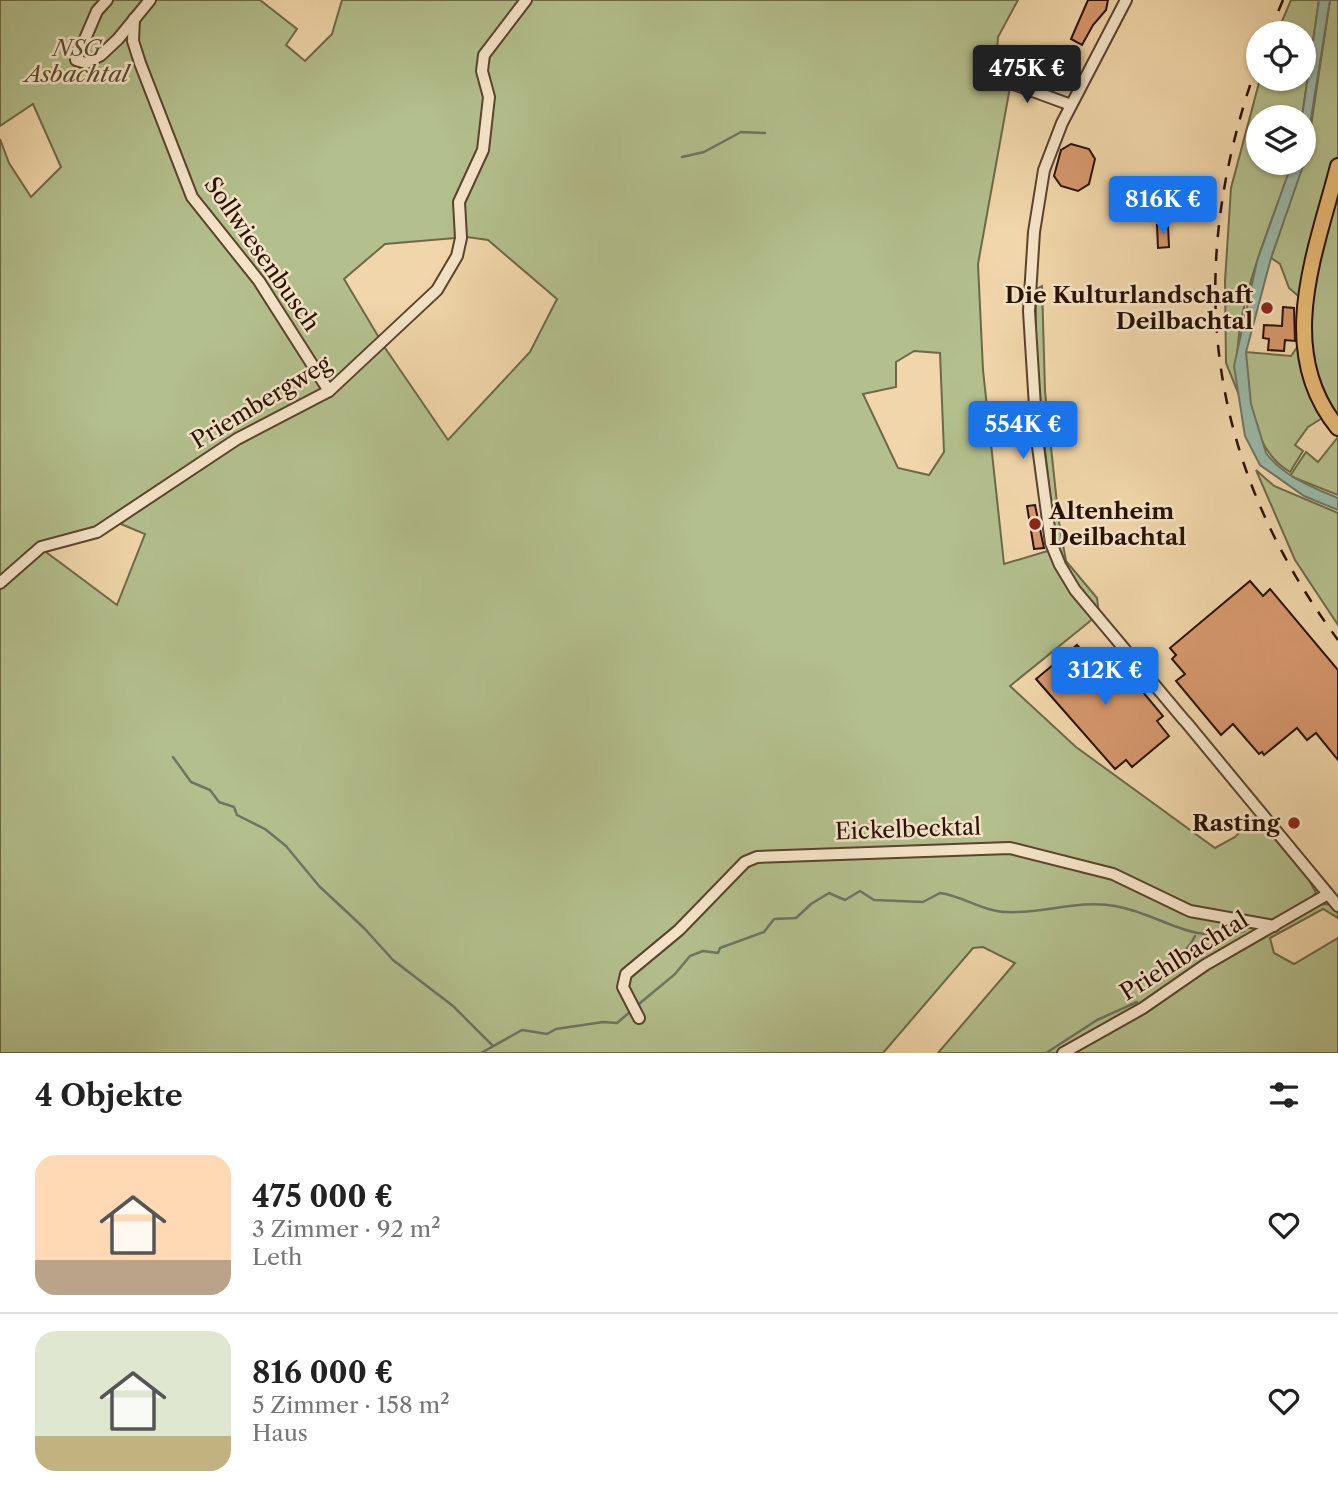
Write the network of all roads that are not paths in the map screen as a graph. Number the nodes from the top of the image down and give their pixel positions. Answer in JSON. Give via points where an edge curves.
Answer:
{"nodes":[{"id":1,"x":107,"y":0,"type":"edge"},
{"id":2,"x":150,"y":0,"type":"edge"},
{"id":3,"x":526,"y":0,"type":"edge"},
{"id":4,"x":1126,"y":0,"type":"edge"},
{"id":5,"x":134,"y":19,"type":"junction"},
{"id":6,"x":992,"y":76,"type":"dead end"},
{"id":7,"x":1071,"y":105,"type":"junction"},
{"id":8,"x":1338,"y":166,"type":"edge"},
{"id":9,"x":329,"y":391,"type":"junction"},
{"id":10,"x":1338,"y":428,"type":"edge"},
{"id":11,"x":0,"y":583,"type":"edge"},
{"id":12,"x":1328,"y":894,"type":"junction"},
{"id":13,"x":1338,"y":906,"type":"edge"},
{"id":14,"x":1274,"y":926,"type":"junction"},
{"id":15,"x":639,"y":1018,"type":"dead end"},
{"id":16,"x":1063,"y":1053,"type":"edge"}],
"edges":[{"from":1,"to":5,"type":"street","via":[[97,11],[76,61],[86,63],[101,55]]},
{"from":2,"to":5,"type":"street"},
{"from":3,"to":9,"type":"street","name":"Priembergweg","via":[[482,63],[489,114],[483,150],[458,202],[461,238],[457,256],[437,290]]},
{"from":4,"to":7,"type":"street"},
{"from":5,"to":9,"type":"street","name":"Sollwiesenbusch","via":[[133,41],[140,63],[192,197],[259,281]]},
{"from":6,"to":7,"type":"street"},
{"from":7,"to":12,"type":"street","via":[[1044,170],[1030,298],[1037,439],[1051,543],[1075,590]]},
{"from":8,"to":10,"type":"main road","via":[[1308,283],[1302,332],[1310,382]]},
{"from":9,"to":11,"type":"street","name":"Priembergweg","via":[[248,433],[97,532],[41,547]]},
{"from":12,"to":13,"type":"street"},
{"from":12,"to":14,"type":"street","name":"Priehlbachtal"},
{"from":14,"to":15,"type":"street","name":"Eickelbecktal","via":[[1190,911],[1114,874],[1010,848],[757,857],[745,862],[679,930],[626,974],[623,987]]},
{"from":14,"to":16,"type":"street","name":"Priehlbachtal"}]}
